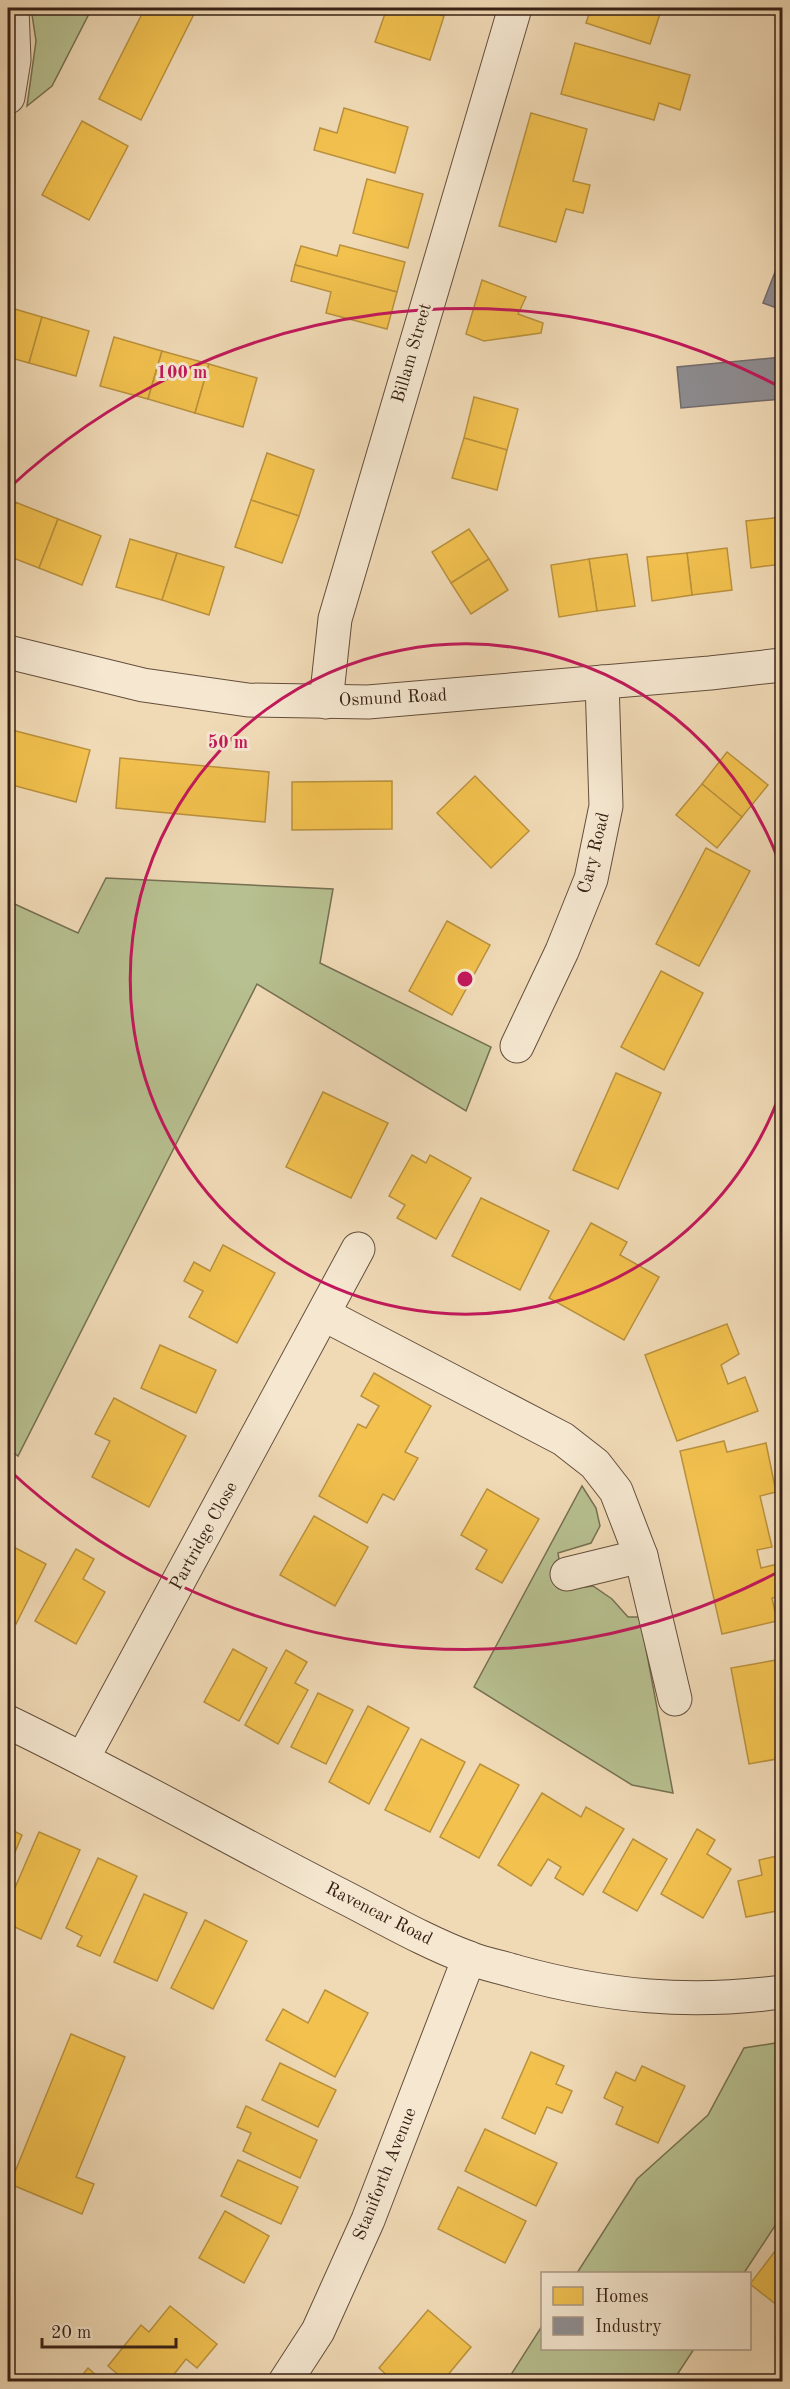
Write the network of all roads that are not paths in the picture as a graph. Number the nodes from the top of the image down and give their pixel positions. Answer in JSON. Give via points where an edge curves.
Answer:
{"nodes":[{"id":1,"x":12,"y":8,"type":"edge"},
{"id":2,"x":515,"y":8,"type":"edge"},
{"id":3,"x":8,"y":97,"type":"edge"},
{"id":4,"x":8,"y":652,"type":"edge"},
{"id":5,"x":783,"y":665,"type":"edge"},
{"id":6,"x":602,"y":682,"type":"junction"},
{"id":7,"x":326,"y":702,"type":"junction"},
{"id":8,"x":517,"y":1046,"type":"dead end"},
{"id":9,"x":358,"y":1249,"type":"dead end"},
{"id":10,"x":324,"y":1315,"type":"junction"},
{"id":11,"x":641,"y":1556,"type":"junction"},
{"id":12,"x":567,"y":1575,"type":"dead end"},
{"id":13,"x":675,"y":1699,"type":"dead end"},
{"id":14,"x":8,"y":1722,"type":"edge"},
{"id":15,"x":83,"y":1758,"type":"junction"},
{"id":16,"x":469,"y":1958,"type":"junction"},
{"id":17,"x":783,"y":1992,"type":"edge"},
{"id":18,"x":285,"y":2382,"type":"edge"}],
"edges":[{"from":1,"to":3,"type":"street","via":[[14,60]]},
{"from":2,"to":7,"type":"street","name":"Billam Street","via":[[335,619]]},
{"from":4,"to":7,"type":"street","name":"Osmund Road","via":[[143,685],[248,700]]},
{"from":5,"to":6,"type":"street","name":"Osmund Road"},
{"from":6,"to":7,"type":"street","name":"Osmund Road","via":[[368,702]]},
{"from":6,"to":8,"type":"street","name":"Cary Road","via":[[606,806],[591,879]]},
{"from":9,"to":10,"type":"street","name":"Partridge Close"},
{"from":10,"to":11,"type":"street","via":[[563,1439],[595,1464],[616,1491]]},
{"from":10,"to":15,"type":"street","name":"Partridge Close"},
{"from":11,"to":12,"type":"street"},
{"from":11,"to":13,"type":"street"},
{"from":14,"to":15,"type":"street","name":"Ravencar Road"},
{"from":15,"to":16,"type":"street","name":"Ravencar Road","via":[[315,1882]]},
{"from":16,"to":17,"type":"street","name":"Ravencar Road","via":[[549,1981],[608,1992],[681,1999]]},
{"from":16,"to":18,"type":"street","name":"Staniforth Avenue","via":[[368,2220],[318,2331]]}]}
